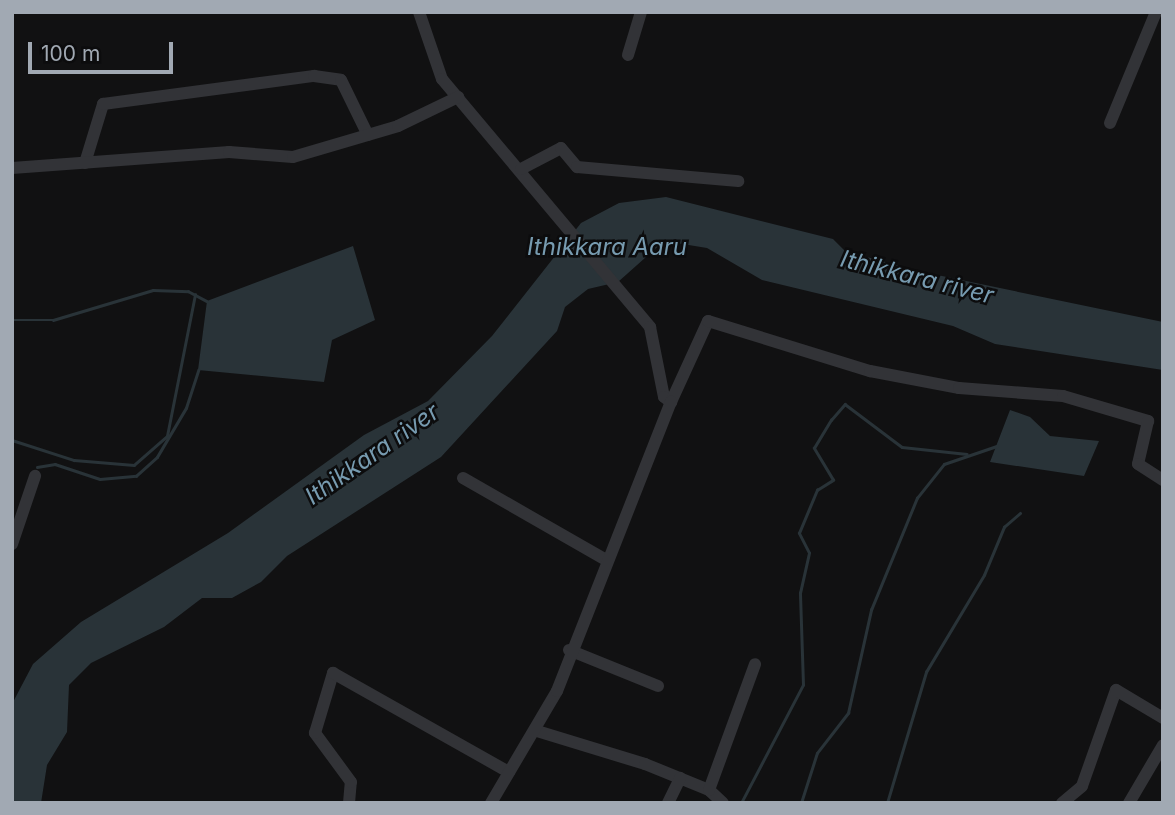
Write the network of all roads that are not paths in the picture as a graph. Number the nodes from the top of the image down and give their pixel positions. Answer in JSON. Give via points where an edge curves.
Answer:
{"nodes":[{"id":1,"x":419,"y":12,"type":"edge"},
{"id":2,"x":641,"y":12,"type":"edge"},
{"id":3,"x":1156,"y":12,"type":"edge"},
{"id":4,"x":628,"y":55,"type":"dead end"},
{"id":5,"x":457,"y":97,"type":"junction"},
{"id":6,"x":1110,"y":123,"type":"dead end"},
{"id":7,"x":368,"y":135,"type":"junction"},
{"id":8,"x":85,"y":163,"type":"junction"},
{"id":9,"x":12,"y":168,"type":"edge"},
{"id":10,"x":521,"y":169,"type":"junction"},
{"id":11,"x":738,"y":181,"type":"dead end"},
{"id":12,"x":671,"y":401,"type":"junction"},
{"id":13,"x":35,"y":476,"type":"dead end"},
{"id":14,"x":463,"y":478,"type":"dead end"},
{"id":15,"x":1163,"y":480,"type":"edge"},
{"id":16,"x":12,"y":544,"type":"edge"},
{"id":17,"x":606,"y":559,"type":"junction"},
{"id":18,"x":569,"y":650,"type":"junction"},
{"id":19,"x":755,"y":664,"type":"dead end"},
{"id":20,"x":658,"y":686,"type":"dead end"},
{"id":21,"x":1163,"y":718,"type":"edge"},
{"id":22,"x":537,"y":731,"type":"junction"},
{"id":23,"x":1163,"y":745,"type":"edge"},
{"id":24,"x":509,"y":772,"type":"junction"},
{"id":25,"x":680,"y":778,"type":"junction"},
{"id":26,"x":709,"y":790,"type":"junction"},
{"id":27,"x":349,"y":803,"type":"edge"},
{"id":28,"x":491,"y":803,"type":"edge"},
{"id":29,"x":668,"y":803,"type":"edge"},
{"id":30,"x":723,"y":803,"type":"edge"},
{"id":31,"x":1062,"y":803,"type":"edge"},
{"id":32,"x":1129,"y":803,"type":"edge"}],
"edges":[{"from":1,"to":5,"type":"street","via":[[442,79]]},
{"from":2,"to":4,"type":"street"},
{"from":3,"to":6,"type":"street"},
{"from":5,"to":7,"type":"street"},
{"from":5,"to":10,"type":"street"},
{"from":7,"to":8,"type":"street","via":[[293,157],[229,152]]},
{"from":7,"to":8,"type":"street","via":[[341,80],[314,76],[103,103]]},
{"from":8,"to":9,"type":"street"},
{"from":10,"to":11,"type":"street","via":[[561,148],[577,167]]},
{"from":10,"to":12,"type":"street","via":[[650,327],[657,387]]},
{"from":12,"to":15,"type":"street","via":[[708,321],[870,371],[958,388],[1063,396],[1148,421],[1138,464]]},
{"from":12,"to":17,"type":"street"},
{"from":13,"to":16,"type":"street"},
{"from":14,"to":17,"type":"street"},
{"from":17,"to":18,"type":"street"},
{"from":18,"to":20,"type":"street"},
{"from":18,"to":22,"type":"street"},
{"from":19,"to":26,"type":"street"},
{"from":21,"to":31,"type":"street","via":[[1116,690],[1082,786]]},
{"from":22,"to":24,"type":"street"},
{"from":22,"to":25,"type":"street"},
{"from":23,"to":32,"type":"street"},
{"from":24,"to":27,"type":"street","via":[[337,673],[326,686],[315,733],[351,782]]},
{"from":24,"to":28,"type":"street"},
{"from":25,"to":26,"type":"street"},
{"from":25,"to":29,"type":"street"},
{"from":26,"to":30,"type":"street"}]}
